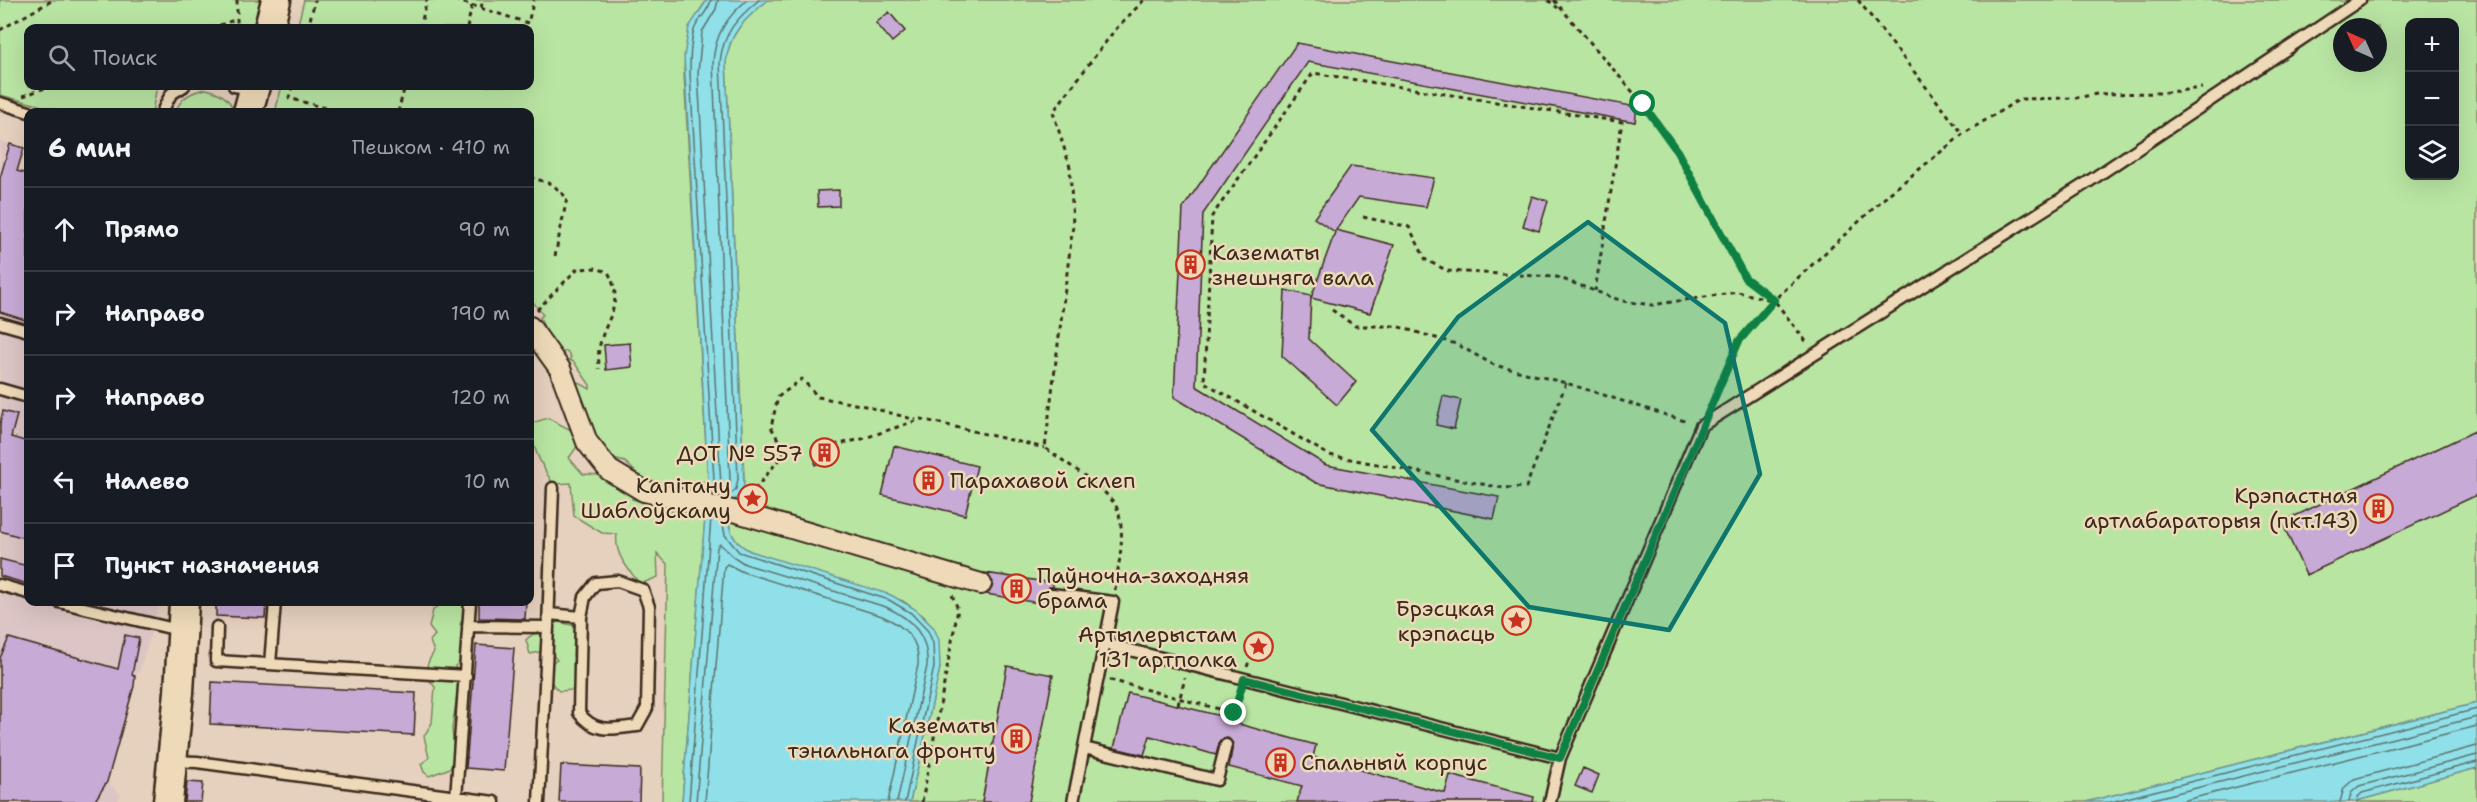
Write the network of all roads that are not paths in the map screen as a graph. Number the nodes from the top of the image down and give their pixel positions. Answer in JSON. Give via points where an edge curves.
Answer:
{"nodes":[{"id":1,"x":276,"y":0,"type":"edge"},
{"id":2,"x":2360,"y":0,"type":"edge"},
{"id":3,"x":270,"y":24,"type":"edge"},
{"id":4,"x":178,"y":90,"type":"edge"},
{"id":5,"x":1,"y":103,"type":"edge"},
{"id":6,"x":164,"y":108,"type":"edge"},
{"id":7,"x":24,"y":110,"type":"edge"},
{"id":8,"x":0,"y":323,"type":"edge"},
{"id":9,"x":24,"y":330,"type":"edge"},
{"id":10,"x":534,"y":333,"type":"edge"},
{"id":11,"x":0,"y":389,"type":"edge"},
{"id":12,"x":24,"y":396,"type":"edge"},
{"id":13,"x":553,"y":488,"type":"dead end"},
{"id":14,"x":981,"y":584,"type":"dead end"},
{"id":15,"x":0,"y":585,"type":"edge"},
{"id":16,"x":24,"y":592,"type":"edge"},
{"id":17,"x":1052,"y":594,"type":"dead end"},
{"id":18,"x":85,"y":606,"type":"edge"},
{"id":19,"x":184,"y":606,"type":"edge"},
{"id":20,"x":274,"y":606,"type":"edge"},
{"id":21,"x":470,"y":606,"type":"edge"},
{"id":22,"x":549,"y":614,"type":"junction"},
{"id":23,"x":581,"y":617,"type":"junction"},
{"id":24,"x":468,"y":626,"type":"junction"},
{"id":25,"x":217,"y":627,"type":"dead end"},
{"id":26,"x":549,"y":627,"type":"junction"},
{"id":27,"x":183,"y":631,"type":"junction"},
{"id":28,"x":1106,"y":644,"type":"junction"},
{"id":29,"x":270,"y":664,"type":"junction"},
{"id":30,"x":466,"y":676,"type":"junction"},
{"id":31,"x":1226,"y":745,"type":"dead end"},
{"id":32,"x":1084,"y":747,"type":"junction"},
{"id":33,"x":1560,"y":758,"type":"junction"},
{"id":34,"x":172,"y":761,"type":"junction"},
{"id":35,"x":456,"y":798,"type":"junction"},
{"id":36,"x":168,"y":802,"type":"edge"},
{"id":37,"x":494,"y":802,"type":"edge"},
{"id":38,"x":539,"y":802,"type":"edge"},
{"id":39,"x":1073,"y":802,"type":"edge"},
{"id":40,"x":1550,"y":802,"type":"edge"}],
"edges":[{"from":1,"to":3,"type":"main road"},
{"from":2,"to":33,"type":"lane","via":[[2088,183],[1701,426]]},
{"from":4,"to":6,"type":"lane"},
{"from":5,"to":7,"type":"lane"},
{"from":8,"to":9,"type":"lane"},
{"from":10,"to":14,"type":"street","via":[[560,369],[587,442],[609,470],[644,491],[736,512]]},
{"from":11,"to":12,"type":"lane"},
{"from":13,"to":22,"type":"lane"},
{"from":15,"to":16,"type":"lane"},
{"from":17,"to":28,"type":"lane","via":[[1113,602]]},
{"from":18,"to":27,"type":"lane"},
{"from":19,"to":27,"type":"main road"},
{"from":20,"to":29,"type":"lane"},
{"from":21,"to":24,"type":"lane"},
{"from":22,"to":23,"type":"lane"},
{"from":22,"to":26,"type":"lane"},
{"from":23,"to":23,"type":"lane","via":[[579,713],[587,724],[608,730],[637,726],[647,708],[649,607],[643,590],[618,581],[596,583],[585,597]]},
{"from":24,"to":26,"type":"lane"},
{"from":24,"to":30,"type":"lane"},
{"from":25,"to":29,"type":"lane","via":[[216,661]]},
{"from":26,"to":38,"type":"lane"},
{"from":27,"to":34,"type":"main road"},
{"from":28,"to":32,"type":"lane"},
{"from":28,"to":33,"type":"lane"},
{"from":29,"to":30,"type":"lane"},
{"from":30,"to":35,"type":"lane"},
{"from":31,"to":32,"type":"lane","via":[[1217,780]]},
{"from":32,"to":39,"type":"lane"},
{"from":33,"to":40,"type":"lane"},
{"from":34,"to":35,"type":"lane"},
{"from":34,"to":36,"type":"main road"},
{"from":35,"to":37,"type":"lane"}]}
